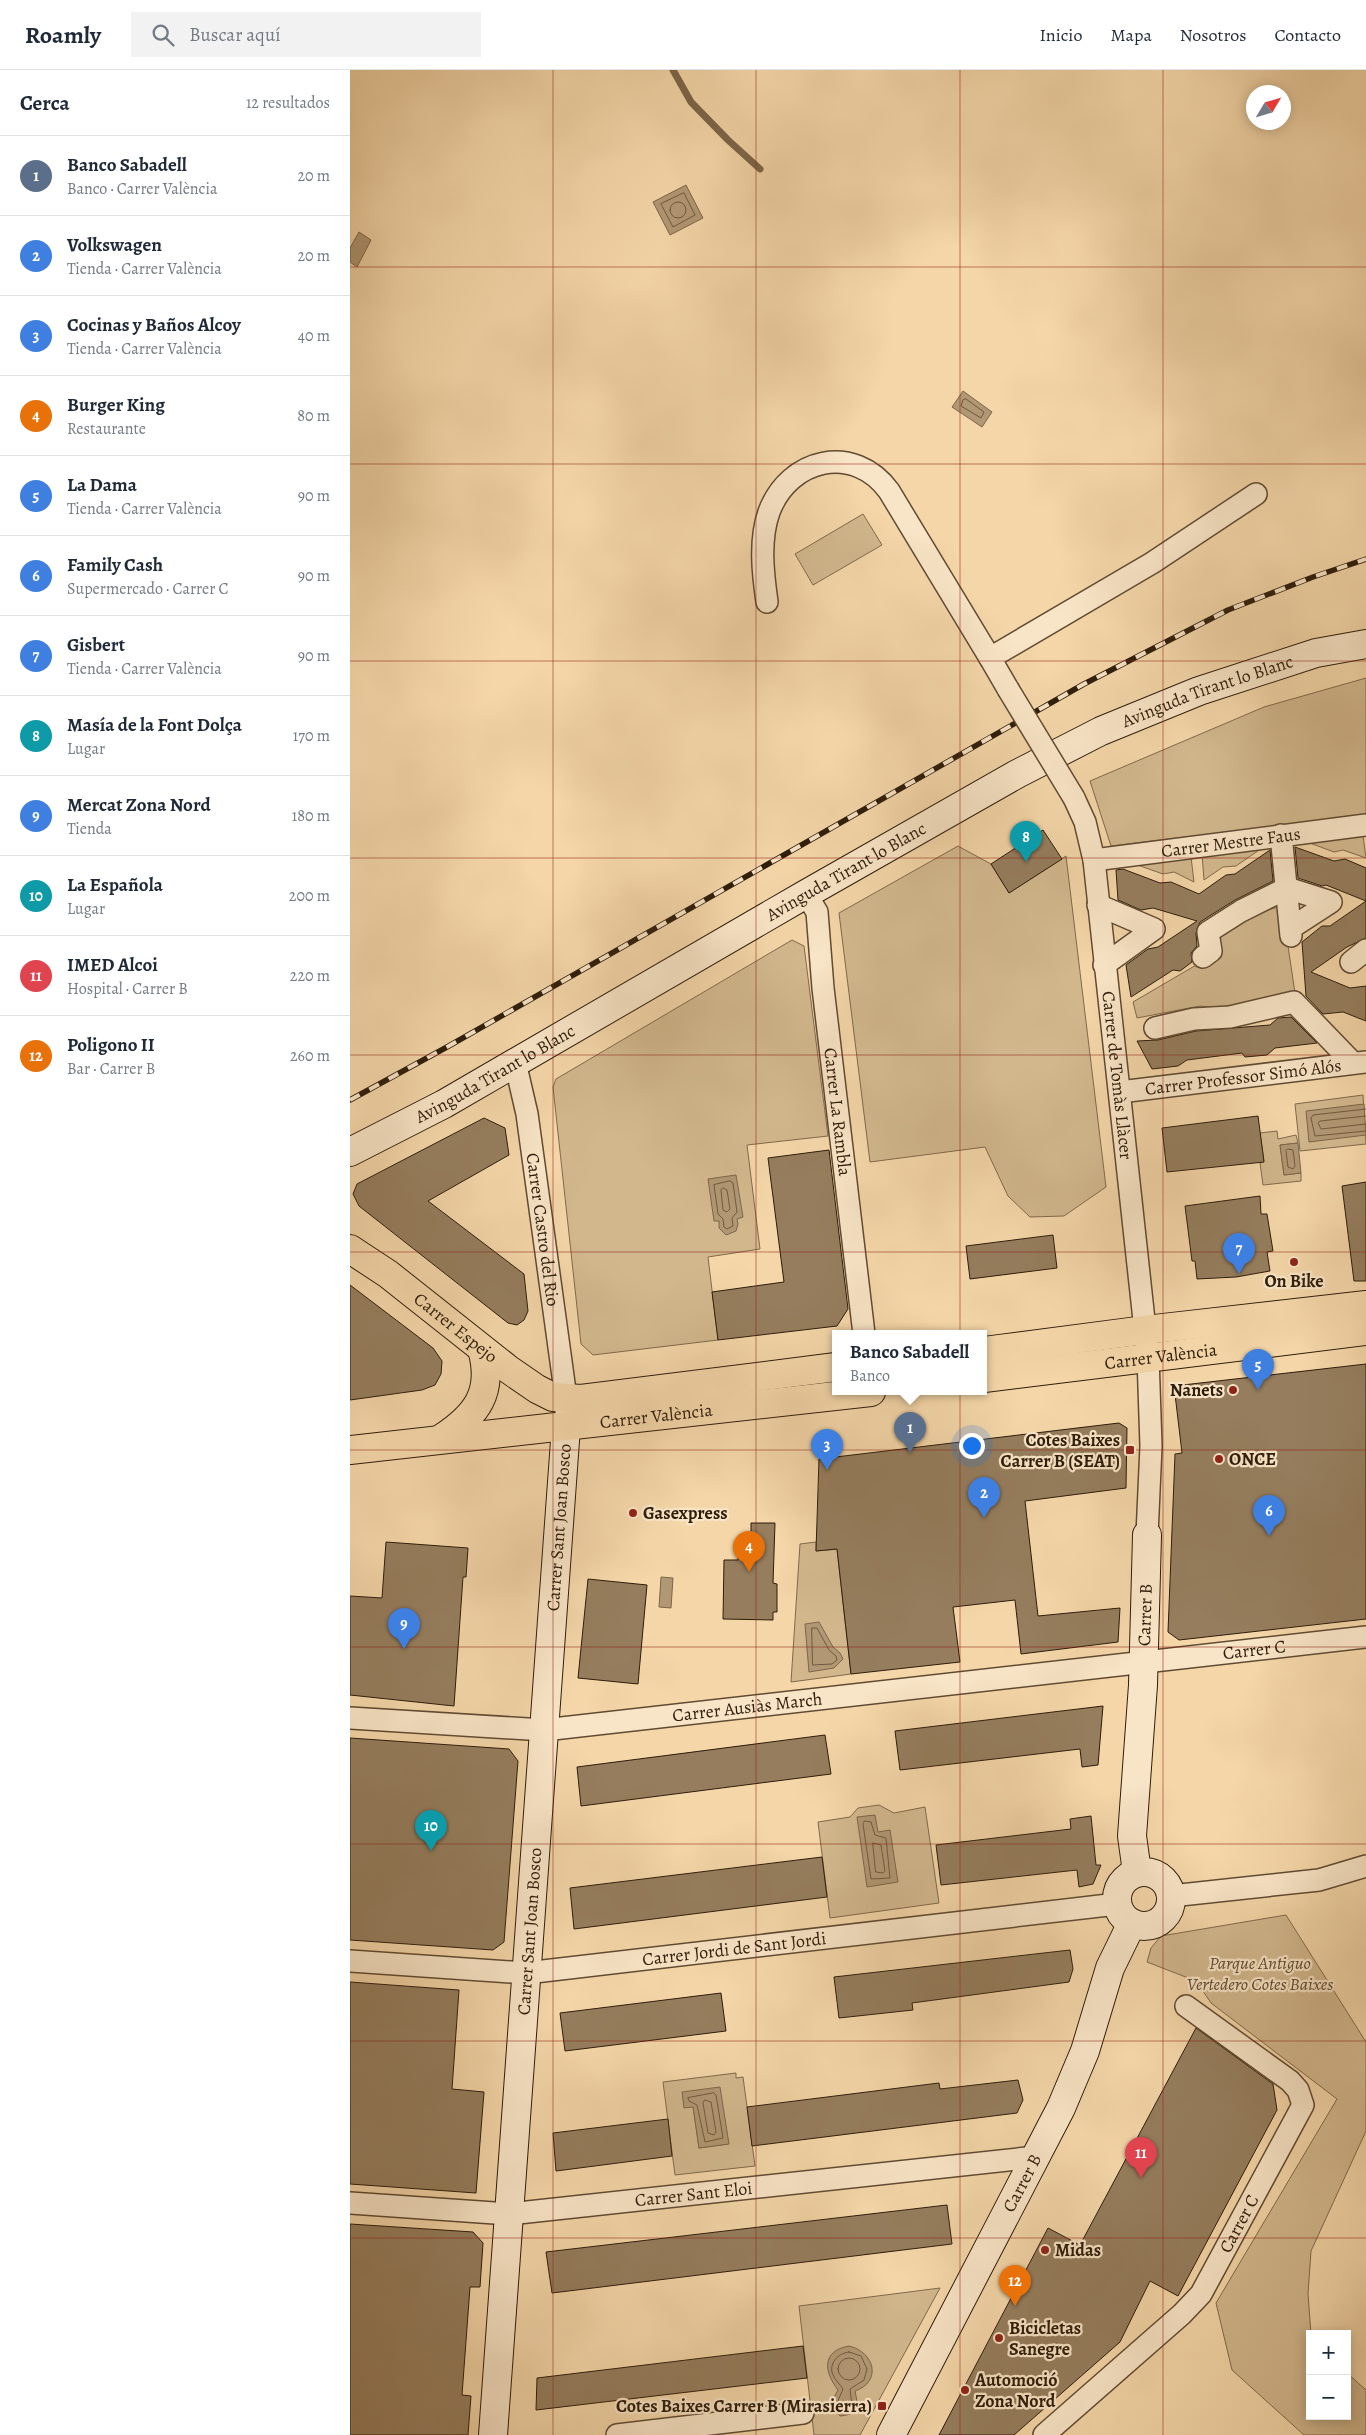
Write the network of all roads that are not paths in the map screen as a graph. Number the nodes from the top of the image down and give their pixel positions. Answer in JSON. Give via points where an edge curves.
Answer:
{"nodes":[{"id":1,"x":1256,"y":494,"type":"dead end"},
{"id":2,"x":767,"y":602,"type":"dead end"},
{"id":3,"x":1366,"y":644,"type":"edge"},
{"id":4,"x":990,"y":658,"type":"junction"},
{"id":5,"x":1366,"y":825,"type":"edge"},
{"id":6,"x":1281,"y":835,"type":"junction"},
{"id":7,"x":1094,"y":860,"type":"junction"},
{"id":8,"x":1287,"y":888,"type":"junction"},
{"id":9,"x":806,"y":894,"type":"junction"},
{"id":10,"x":1098,"y":905,"type":"junction"},
{"id":11,"x":1203,"y":957,"type":"dead end"},
{"id":12,"x":1104,"y":965,"type":"junction"},
{"id":13,"x":1155,"y":1028,"type":"dead end"},
{"id":14,"x":515,"y":1062,"type":"junction"},
{"id":15,"x":1359,"y":1062,"type":"edge"},
{"id":16,"x":1120,"y":1092,"type":"junction"},
{"id":17,"x":350,"y":1152,"type":"edge"},
{"id":18,"x":350,"y":1249,"type":"edge"},
{"id":19,"x":1366,"y":1305,"type":"edge"},
{"id":20,"x":864,"y":1330,"type":"edge"},
{"id":21,"x":1145,"y":1330,"type":"junction"},
{"id":22,"x":1366,"y":1331,"type":"edge"},
{"id":23,"x":482,"y":1349,"type":"junction"},
{"id":24,"x":987,"y":1351,"type":"edge"},
{"id":25,"x":1148,"y":1357,"type":"junction"},
{"id":26,"x":832,"y":1368,"type":"edge"},
{"id":27,"x":987,"y":1378,"type":"edge"},
{"id":28,"x":846,"y":1395,"type":"edge"},
{"id":29,"x":566,"y":1398,"type":"junction"},
{"id":30,"x":566,"y":1427,"type":"junction"},
{"id":31,"x":440,"y":1439,"type":"junction"},
{"id":32,"x":350,"y":1450,"type":"edge"},
{"id":33,"x":1148,"y":1535,"type":"joint"},
{"id":34,"x":1366,"y":1637,"type":"edge"},
{"id":35,"x":1143,"y":1662,"type":"junction"},
{"id":36,"x":350,"y":1718,"type":"edge"},
{"id":37,"x":544,"y":1730,"type":"junction"},
{"id":38,"x":1366,"y":1866,"type":"edge"},
{"id":39,"x":1137,"y":1872,"type":"junction"},
{"id":40,"x":1171,"y":1896,"type":"junction"},
{"id":41,"x":1124,"y":1913,"type":"junction"},
{"id":42,"x":350,"y":1961,"type":"edge"},
{"id":43,"x":526,"y":1973,"type":"junction"},
{"id":44,"x":1186,"y":2006,"type":"dead end"},
{"id":45,"x":1036,"y":2156,"type":"junction"},
{"id":46,"x":350,"y":2204,"type":"edge"},
{"id":47,"x":509,"y":2214,"type":"junction"},
{"id":48,"x":803,"y":2413,"type":"dead end"},
{"id":49,"x":493,"y":2435,"type":"edge"},
{"id":50,"x":617,"y":2435,"type":"edge"},
{"id":51,"x":891,"y":2435,"type":"edge"},
{"id":52,"x":1044,"y":2435,"type":"edge"}],
"edges":[{"from":1,"to":4,"type":"street","via":[[1152,563]]},
{"from":2,"to":4,"type":"street","name":"Carrer de Tomàs Llàcer","via":[[763,575],[765,531],[776,497],[793,478],[810,467],[823,463],[851,463],[874,474],[889,491]]},
{"from":3,"to":9,"type":"street","name":"Avinguda Tirant lo Blanc","via":[[1316,653],[1199,691],[1101,731],[1017,774]]},
{"from":4,"to":7,"type":"street","name":"Carrer de Tomàs Llàcer","bridge":true,"via":[[1074,798],[1085,822]]},
{"from":5,"to":6,"type":"street","name":"Carrer Mestre Faus"},
{"from":6,"to":7,"type":"street","name":"Carrer Mestre Faus"},
{"from":6,"to":8,"type":"street"},
{"from":7,"to":10,"type":"street","name":"Carrer de Tomàs Llàcer"},
{"from":8,"to":8,"type":"street","via":[[1291,932],[1331,902]]},
{"from":8,"to":11,"type":"street","via":[[1207,927],[1212,951]]},
{"from":9,"to":14,"type":"street","name":"Avinguda Tirant lo Blanc"},
{"from":9,"to":20,"type":"street","name":"Carrer La Rambla","via":[[817,912]]},
{"from":10,"to":12,"type":"street","name":"Carrer de Tomàs Llàcer"},
{"from":10,"to":12,"type":"street","via":[[1154,929]]},
{"from":12,"to":16,"type":"street","name":"Carrer de Tomàs Llàcer"},
{"from":13,"to":15,"type":"street","via":[[1194,1019],[1230,1017],[1294,1002]]},
{"from":14,"to":17,"type":"street","name":"Avinguda Tirant lo Blanc","via":[[414,1120]]},
{"from":14,"to":29,"type":"street","name":"Carrer Castro del Rio","via":[[527,1114]]},
{"from":15,"to":16,"type":"street","name":"Carrer Professor Simó Alós"},
{"from":16,"to":21,"type":"street","name":"Carrer de Tomàs Llàcer"},
{"from":18,"to":23,"type":"main road","name":"Carrer Espejo","via":[[388,1274]]},
{"from":19,"to":21,"type":"main road","name":"Carrer València"},
{"from":21,"to":24,"type":"main road","name":"Carrer València"},
{"from":21,"to":25,"type":"street","name":"Carrer de Tomàs Llàcer"},
{"from":22,"to":25,"type":"main road","name":"Carrer València"},
{"from":23,"to":29,"type":"main road","name":"Carrer Espejo","via":[[544,1393]]},
{"from":23,"to":31,"type":"main road","name":"Carrer València","via":[[487,1384],[477,1408],[458,1428]]},
{"from":25,"to":27,"type":"main road","name":"Carrer València"},
{"from":25,"to":33,"type":"street","name":"Carrer B","via":[[1151,1446]]},
{"from":26,"to":29,"type":"main road","name":"Carrer València","via":[[582,1399]]},
{"from":28,"to":30,"type":"main road","name":"Carrer València"},
{"from":29,"to":30,"type":"street"},
{"from":30,"to":31,"type":"main road","name":"Carrer València"},
{"from":30,"to":37,"type":"street","name":"Carrer Sant Joan Bosco"},
{"from":31,"to":32,"type":"main road","name":"Carrer València"},
{"from":33,"to":35,"type":"street","name":"Carrer B"},
{"from":34,"to":35,"type":"street","name":"Carrer C"},
{"from":35,"to":37,"type":"street","name":"Carrer Ausiàs March"},
{"from":35,"to":39,"type":"street","name":"Carrer B","via":[[1132,1836]]},
{"from":36,"to":37,"type":"street","name":"Carrer Ausiàs March"},
{"from":37,"to":43,"type":"street","name":"Carrer Sant Joan Bosco"},
{"from":38,"to":40,"type":"street","via":[[1319,1880]]},
{"from":39,"to":40,"type":"street","via":[[1150,1872],[1162,1878]]},
{"from":39,"to":41,"type":"street","via":[[1129,1875],[1119,1888]]},
{"from":40,"to":41,"type":"street","via":[[1169,1909],[1157,1923],[1144,1926]]},
{"from":41,"to":43,"type":"street","name":"Carrer Jordi de Sant Jordi"},
{"from":41,"to":45,"type":"street","name":"Carrer B","via":[[1085,2051]]},
{"from":42,"to":43,"type":"street","name":"Carrer Jordi de Sant Jordi"},
{"from":43,"to":47,"type":"street","name":"Carrer Sant Joan Bosco"},
{"from":44,"to":52,"type":"street","name":"Carrer C","via":[[1290,2081],[1298,2090],[1303,2105],[1201,2294]]},
{"from":45,"to":47,"type":"street","name":"Carrer Sant Eloi"},
{"from":45,"to":51,"type":"street","name":"Carrer B"},
{"from":46,"to":47,"type":"street","name":"Carrer Sant Eloi"},
{"from":47,"to":49,"type":"street","name":"Carrer Sant Joan Bosco"},
{"from":48,"to":50,"type":"street"}]}
